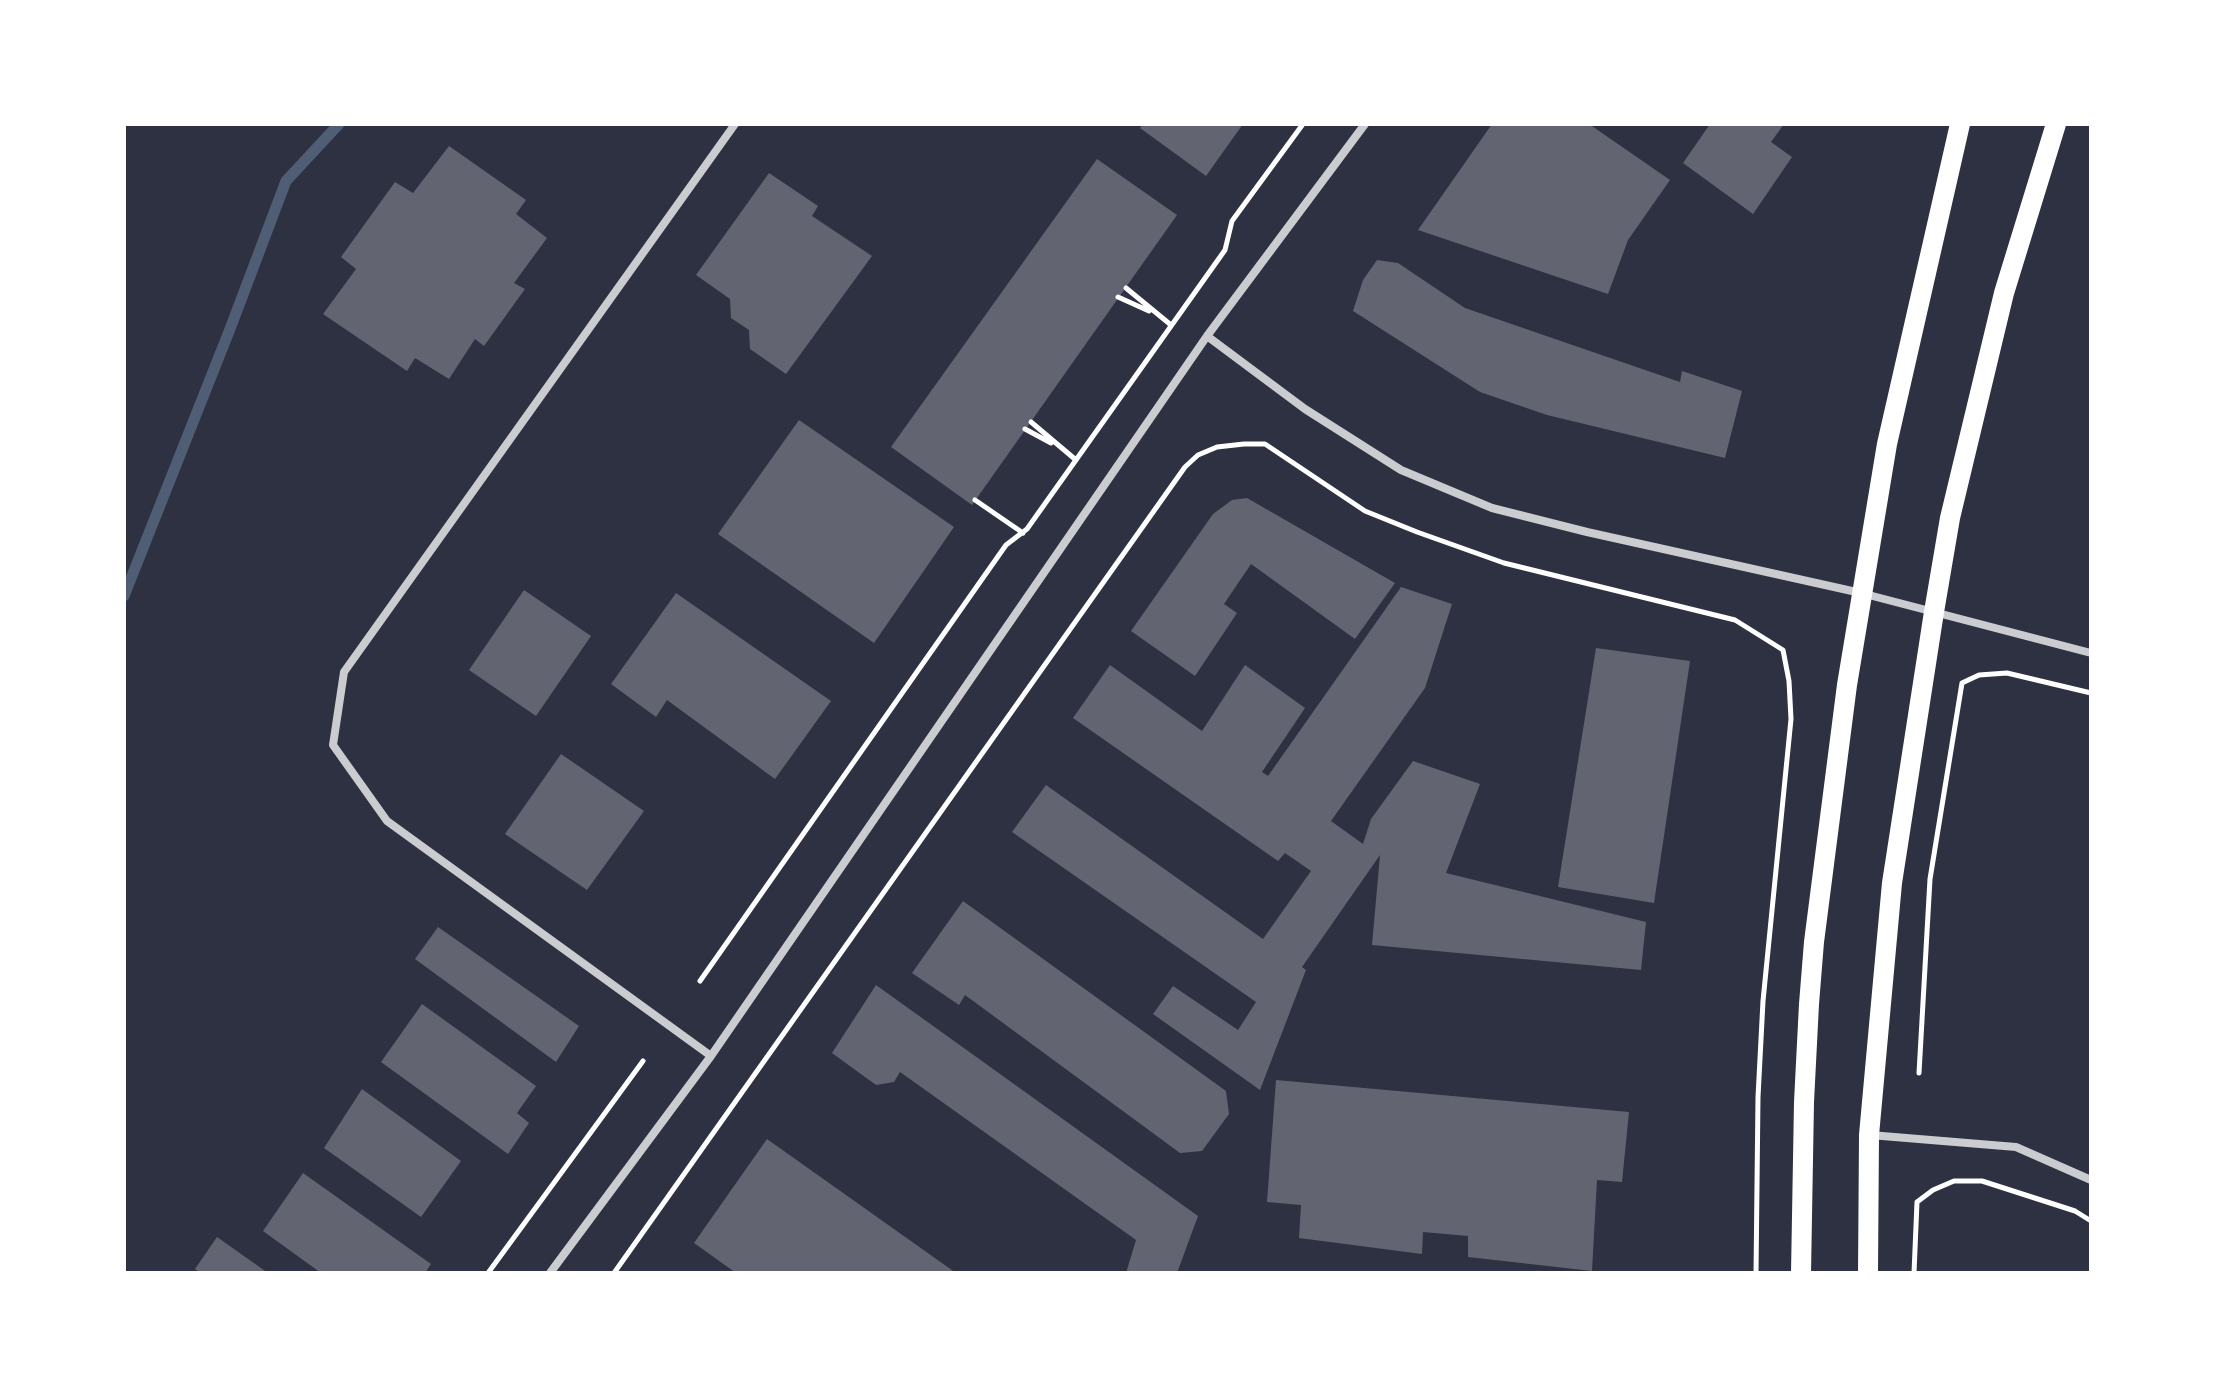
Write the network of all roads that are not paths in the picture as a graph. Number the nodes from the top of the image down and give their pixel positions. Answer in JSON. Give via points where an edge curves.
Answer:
{"nodes":[{"id":1,"x":735,"y":124,"type":"edge"},
{"id":2,"x":1365,"y":124,"type":"edge"},
{"id":3,"x":1960,"y":124,"type":"edge"},
{"id":4,"x":2056,"y":124,"type":"edge"},
{"id":5,"x":1207,"y":336,"type":"junction"},
{"id":6,"x":1861,"y":593,"type":"junction"},
{"id":7,"x":1934,"y":612,"type":"junction"},
{"id":8,"x":2091,"y":653,"type":"edge"},
{"id":9,"x":711,"y":1056,"type":"junction"},
{"id":10,"x":1869,"y":1135,"type":"junction"},
{"id":11,"x":2091,"y":1180,"type":"edge"},
{"id":12,"x":550,"y":1273,"type":"edge"},
{"id":13,"x":1801,"y":1273,"type":"edge"},
{"id":14,"x":1868,"y":1273,"type":"edge"}],
"edges":[{"from":1,"to":9,"type":"street","via":[[344,672],[333,745],[387,821]]},
{"from":2,"to":5,"type":"street"},
{"from":3,"to":6,"type":"main road","via":[[1887,444]]},
{"from":4,"to":7,"type":"main road","via":[[2004,293],[1950,518]]},
{"from":5,"to":6,"type":"street","via":[[1305,409],[1401,470],[1477,503]]},
{"from":5,"to":9,"type":"street"},
{"from":6,"to":7,"type":"street"},
{"from":6,"to":13,"type":"main road","via":[[1814,942]]},
{"from":7,"to":8,"type":"street"},
{"from":7,"to":10,"type":"main road","via":[[1892,883]]},
{"from":9,"to":12,"type":"street"},
{"from":10,"to":11,"type":"street","via":[[2016,1147]]},
{"from":10,"to":14,"type":"main road"}]}
